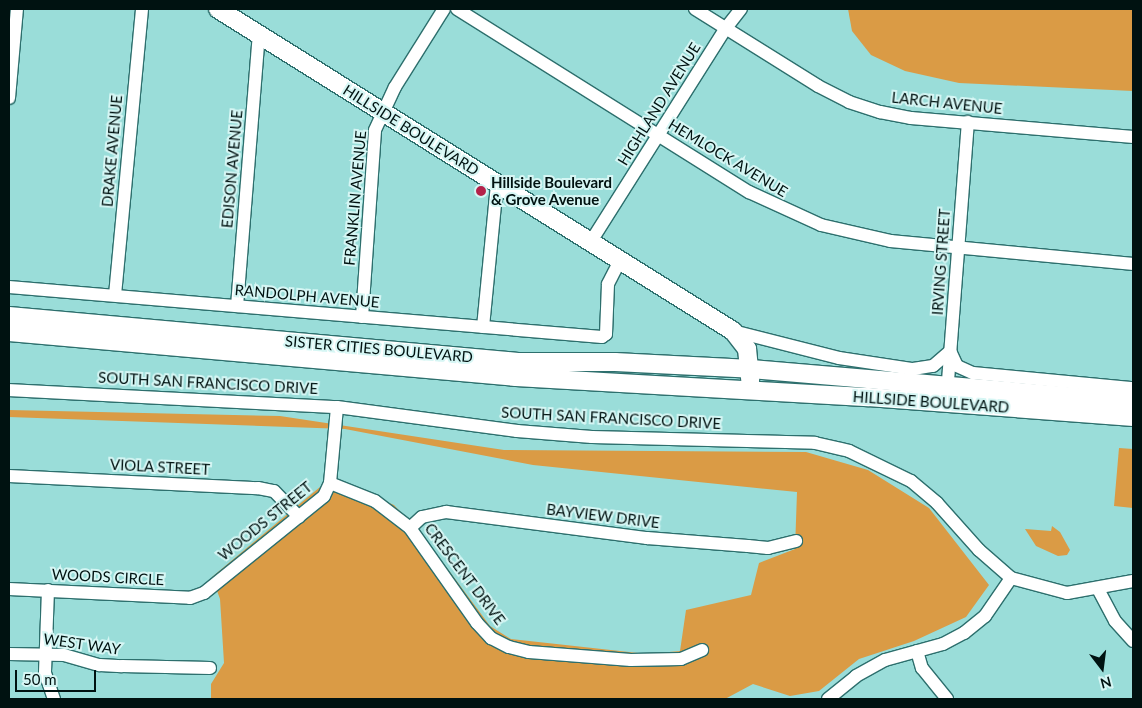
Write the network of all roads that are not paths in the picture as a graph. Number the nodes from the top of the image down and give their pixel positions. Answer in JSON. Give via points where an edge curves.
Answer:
{"nodes":[{"id":1,"x":17,"y":9,"type":"edge"},
{"id":2,"x":142,"y":9,"type":"edge"},
{"id":3,"x":218,"y":9,"type":"edge"},
{"id":4,"x":444,"y":9,"type":"edge"},
{"id":5,"x":457,"y":9,"type":"edge"},
{"id":6,"x":695,"y":9,"type":"edge"},
{"id":7,"x":741,"y":9,"type":"edge"},
{"id":8,"x":726,"y":28,"type":"junction"},
{"id":9,"x":259,"y":34,"type":"junction"},
{"id":10,"x":9,"y":98,"type":"edge"},
{"id":11,"x":382,"y":112,"type":"junction"},
{"id":12,"x":968,"y":122,"type":"junction"},
{"id":13,"x":658,"y":135,"type":"junction"},
{"id":14,"x":1133,"y":137,"type":"edge"},
{"id":15,"x":497,"y":184,"type":"junction"},
{"id":16,"x":590,"y":243,"type":"junction"},
{"id":17,"x":958,"y":248,"type":"junction"},
{"id":18,"x":619,"y":262,"type":"junction"},
{"id":19,"x":1133,"y":264,"type":"edge"},
{"id":20,"x":9,"y":287,"type":"edge"},
{"id":21,"x":115,"y":296,"type":"junction"},
{"id":22,"x":237,"y":306,"type":"junction"},
{"id":23,"x":9,"y":316,"type":"edge"},
{"id":24,"x":362,"y":317,"type":"junction"},
{"id":25,"x":483,"y":327,"type":"junction"},
{"id":26,"x":733,"y":331,"type":"junction"},
{"id":27,"x":9,"y":332,"type":"edge"},
{"id":28,"x":950,"y":351,"type":"junction"},
{"id":29,"x":750,"y":370,"type":"junction"},
{"id":30,"x":948,"y":386,"type":"junction"},
{"id":31,"x":1133,"y":388,"type":"edge"},
{"id":32,"x":9,"y":390,"type":"edge"},
{"id":33,"x":750,"y":390,"type":"junction"},
{"id":34,"x":1133,"y":402,"type":"edge"},
{"id":35,"x":947,"y":403,"type":"junction"},
{"id":36,"x":336,"y":407,"type":"junction"},
{"id":37,"x":1133,"y":417,"type":"edge"},
{"id":38,"x":9,"y":476,"type":"edge"},
{"id":39,"x":330,"y":483,"type":"junction"},
{"id":40,"x":299,"y":516,"type":"junction"},
{"id":41,"x":410,"y":528,"type":"junction"},
{"id":42,"x":796,"y":541,"type":"dead end"},
{"id":43,"x":1011,"y":578,"type":"junction"},
{"id":44,"x":1133,"y":581,"type":"edge"},
{"id":45,"x":9,"y":589,"type":"edge"},
{"id":46,"x":1098,"y":589,"type":"junction"},
{"id":47,"x":48,"y":590,"type":"junction"},
{"id":48,"x":204,"y":592,"type":"joint"},
{"id":49,"x":1133,"y":641,"type":"edge"},
{"id":50,"x":702,"y":650,"type":"dead end"},
{"id":51,"x":918,"y":651,"type":"junction"},
{"id":52,"x":9,"y":654,"type":"edge"},
{"id":53,"x":45,"y":654,"type":"junction"},
{"id":54,"x":210,"y":668,"type":"dead end"},
{"id":55,"x":54,"y":699,"type":"edge"},
{"id":56,"x":828,"y":699,"type":"edge"},
{"id":57,"x":947,"y":699,"type":"edge"}],
"edges":[{"from":1,"to":10,"type":"street"},
{"from":2,"to":21,"type":"street","name":"DRAKE AVENUE"},
{"from":3,"to":9,"type":"main road","name":"HILLSIDE BOULEVARD"},
{"from":4,"to":11,"type":"street","name":"FRANKLIN AVENUE"},
{"from":5,"to":13,"type":"street","name":"HEMLOCK AVENUE"},
{"from":6,"to":8,"type":"street","name":"LARCH AVENUE"},
{"from":7,"to":8,"type":"street","name":"HIGHLAND AVENUE"},
{"from":8,"to":12,"type":"street","name":"LARCH AVENUE","via":[[849,102],[912,118]]},
{"from":8,"to":13,"type":"street","name":"HIGHLAND AVENUE"},
{"from":9,"to":11,"type":"main road","name":"HILLSIDE BOULEVARD"},
{"from":9,"to":22,"type":"street","name":"EDISON AVENUE"},
{"from":11,"to":15,"type":"main road","name":"HILLSIDE BOULEVARD"},
{"from":11,"to":24,"type":"street","name":"FRANKLIN AVENUE","via":[[373,144]]},
{"from":12,"to":14,"type":"street","name":"LARCH AVENUE"},
{"from":12,"to":17,"type":"street","name":"IRVING STREET"},
{"from":13,"to":16,"type":"street","name":"HIGHLAND AVENUE"},
{"from":13,"to":17,"type":"street","name":"HEMLOCK AVENUE","via":[[749,192],[821,226],[891,241]]},
{"from":15,"to":16,"type":"main road","name":"HILLSIDE BOULEVARD"},
{"from":15,"to":25,"type":"street"},
{"from":16,"to":18,"type":"main road","name":"HILLSIDE BOULEVARD"},
{"from":17,"to":19,"type":"street","name":"HEMLOCK AVENUE"},
{"from":17,"to":28,"type":"street","name":"IRVING STREET"},
{"from":18,"to":25,"type":"street","name":"RANDOLPH AVENUE","via":[[608,284],[606,334],[602,337]]},
{"from":18,"to":26,"type":"main road","name":"HILLSIDE BOULEVARD"},
{"from":20,"to":21,"type":"street","name":"RANDOLPH AVENUE"},
{"from":21,"to":22,"type":"street","name":"RANDOLPH AVENUE"},
{"from":22,"to":24,"type":"street","name":"RANDOLPH AVENUE"},
{"from":23,"to":29,"type":"main road","name":"SISTER CITIES BOULEVARD","via":[[518,362],[615,362]]},
{"from":24,"to":25,"type":"street","name":"RANDOLPH AVENUE"},
{"from":26,"to":28,"type":"street","name":"HILLSIDE BOULEVARD","via":[[771,338],[840,358],[913,369],[933,366]]},
{"from":26,"to":29,"type":"main road","name":"HILLSIDE BOULEVARD","via":[[747,349]]},
{"from":27,"to":33,"type":"main road","name":"SISTER CITIES BOULEVARD","via":[[516,377]]},
{"from":28,"to":30,"type":"street","name":"IRVING STREET"},
{"from":28,"to":31,"type":"street","name":"HILLSIDE BOULEVARD","via":[[957,366],[974,373]]},
{"from":29,"to":30,"type":"main road","name":"HILLSIDE BOULEVARD"},
{"from":29,"to":33,"type":"main road","name":"HILLSIDE BOULEVARD"},
{"from":30,"to":34,"type":"main road","name":"HILLSIDE BOULEVARD"},
{"from":30,"to":35,"type":"street","name":"IRVING STREET"},
{"from":32,"to":36,"type":"street","name":"SOUTH SAN FRANCISCO DRIVE"},
{"from":33,"to":35,"type":"main road","name":"HILLSIDE BOULEVARD"},
{"from":35,"to":37,"type":"main road","name":"HILLSIDE BOULEVARD"},
{"from":36,"to":39,"type":"street","name":"WOODS STREET"},
{"from":36,"to":43,"type":"street","name":"SOUTH SAN FRANCISCO DRIVE","via":[[517,432],[816,443],[849,451],[911,481]]},
{"from":38,"to":40,"type":"street","name":"VIOLA STREET","via":[[258,488],[274,492]]},
{"from":39,"to":40,"type":"street","name":"WOODS STREET","via":[[324,496]]},
{"from":39,"to":41,"type":"street","name":"CRESCENT DRIVE","via":[[375,501]]},
{"from":40,"to":48,"type":"street","name":"WOODS STREET"},
{"from":41,"to":42,"type":"street","name":"BAYVIEW DRIVE","via":[[422,517],[446,512],[647,538],[730,545],[768,548]]},
{"from":41,"to":50,"type":"street","name":"CRESCENT DRIVE","via":[[477,623],[491,638],[509,647],[529,652],[631,660],[681,659]]},
{"from":43,"to":46,"type":"street","name":"SOUTH SAN FRANCISCO DRIVE","via":[[1067,593]]},
{"from":43,"to":51,"type":"street","via":[[985,616],[964,633]]},
{"from":44,"to":46,"type":"street","name":"SOUTH SAN FRANCISCO DRIVE"},
{"from":45,"to":47,"type":"street","name":"WOODS CIRCLE"},
{"from":46,"to":49,"type":"street","via":[[1116,622]]},
{"from":47,"to":48,"type":"street","name":"WOODS CIRCLE","via":[[190,598]]},
{"from":47,"to":53,"type":"street"},
{"from":51,"to":56,"type":"street","via":[[885,660],[856,676]]},
{"from":51,"to":57,"type":"street","via":[[922,668]]},
{"from":52,"to":53,"type":"street","name":"WEST WAY"},
{"from":53,"to":54,"type":"street","name":"WEST WAY","via":[[107,665]]},
{"from":53,"to":55,"type":"street","via":[[45,673]]}]}
